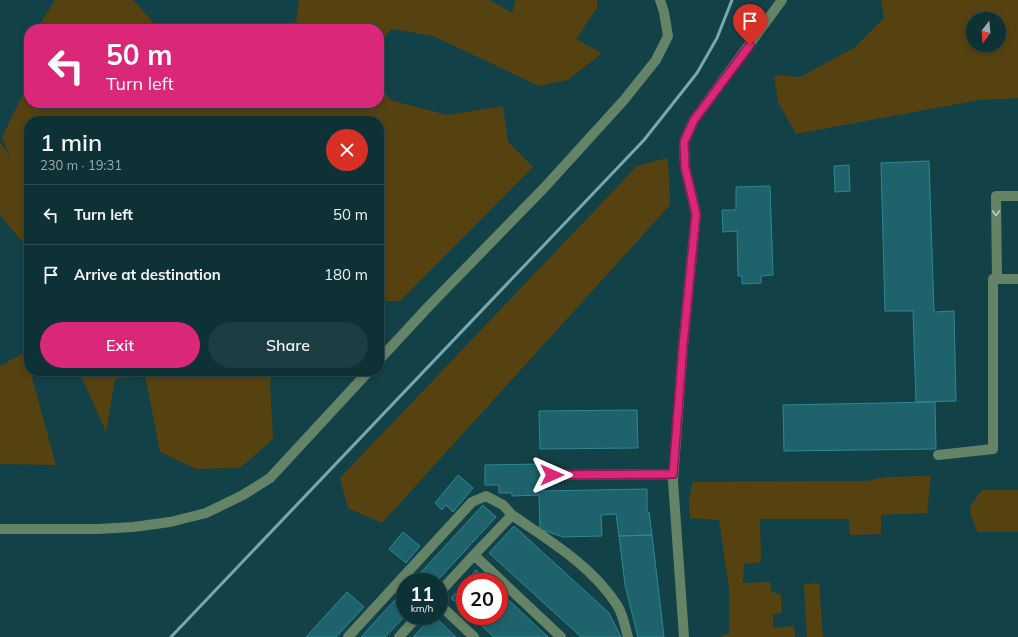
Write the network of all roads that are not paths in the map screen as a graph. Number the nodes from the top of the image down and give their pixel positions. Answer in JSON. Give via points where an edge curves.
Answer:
{"nodes":[{"id":1,"x":660,"y":0,"type":"edge"},
{"id":2,"x":782,"y":0,"type":"edge"},
{"id":3,"x":1018,"y":196,"type":"edge"},
{"id":4,"x":997,"y":279,"type":"junction"},
{"id":5,"x":1018,"y":279,"type":"edge"},
{"id":6,"x":384,"y":355,"type":"edge"},
{"id":7,"x":364,"y":376,"type":"edge"},
{"id":8,"x":938,"y":455,"type":"dead end"},
{"id":9,"x":673,"y":474,"type":"junction"},
{"id":10,"x":552,"y":475,"type":"dead end"},
{"id":11,"x":512,"y":516,"type":"junction"},
{"id":12,"x":0,"y":529,"type":"edge"},
{"id":13,"x":474,"y":555,"type":"junction"},
{"id":14,"x":448,"y":583,"type":"edge"},
{"id":15,"x":448,"y":612,"type":"edge"},
{"id":16,"x":410,"y":625,"type":"edge"},
{"id":17,"x":348,"y":637,"type":"edge"},
{"id":18,"x":399,"y":637,"type":"edge"},
{"id":19,"x":474,"y":637,"type":"edge"},
{"id":20,"x":561,"y":637,"type":"edge"},
{"id":21,"x":628,"y":637,"type":"edge"},
{"id":22,"x":684,"y":637,"type":"edge"}],
"edges":[{"from":1,"to":6,"type":"street","via":[[668,36],[656,60],[624,100],[544,188]]},
{"from":2,"to":9,"type":"street","via":[[694,120],[684,142],[685,167],[696,214]]},
{"from":3,"to":4,"type":"street","one_way":true,"via":[[996,196]]},
{"from":4,"to":5,"type":"street"},
{"from":4,"to":8,"type":"street","via":[[993,279],[993,449]]},
{"from":7,"to":12,"type":"street","via":[[270,478],[206,513],[170,522],[132,527]]},
{"from":9,"to":10,"type":"street"},
{"from":9,"to":22,"type":"street"},
{"from":11,"to":13,"type":"street"},
{"from":11,"to":17,"type":"street","via":[[503,505],[486,496],[472,502]]},
{"from":11,"to":21,"type":"street","via":[[591,573],[618,606]]},
{"from":13,"to":14,"type":"street"},
{"from":13,"to":20,"type":"street"},
{"from":15,"to":19,"type":"street"},
{"from":16,"to":18,"type":"street"}]}
